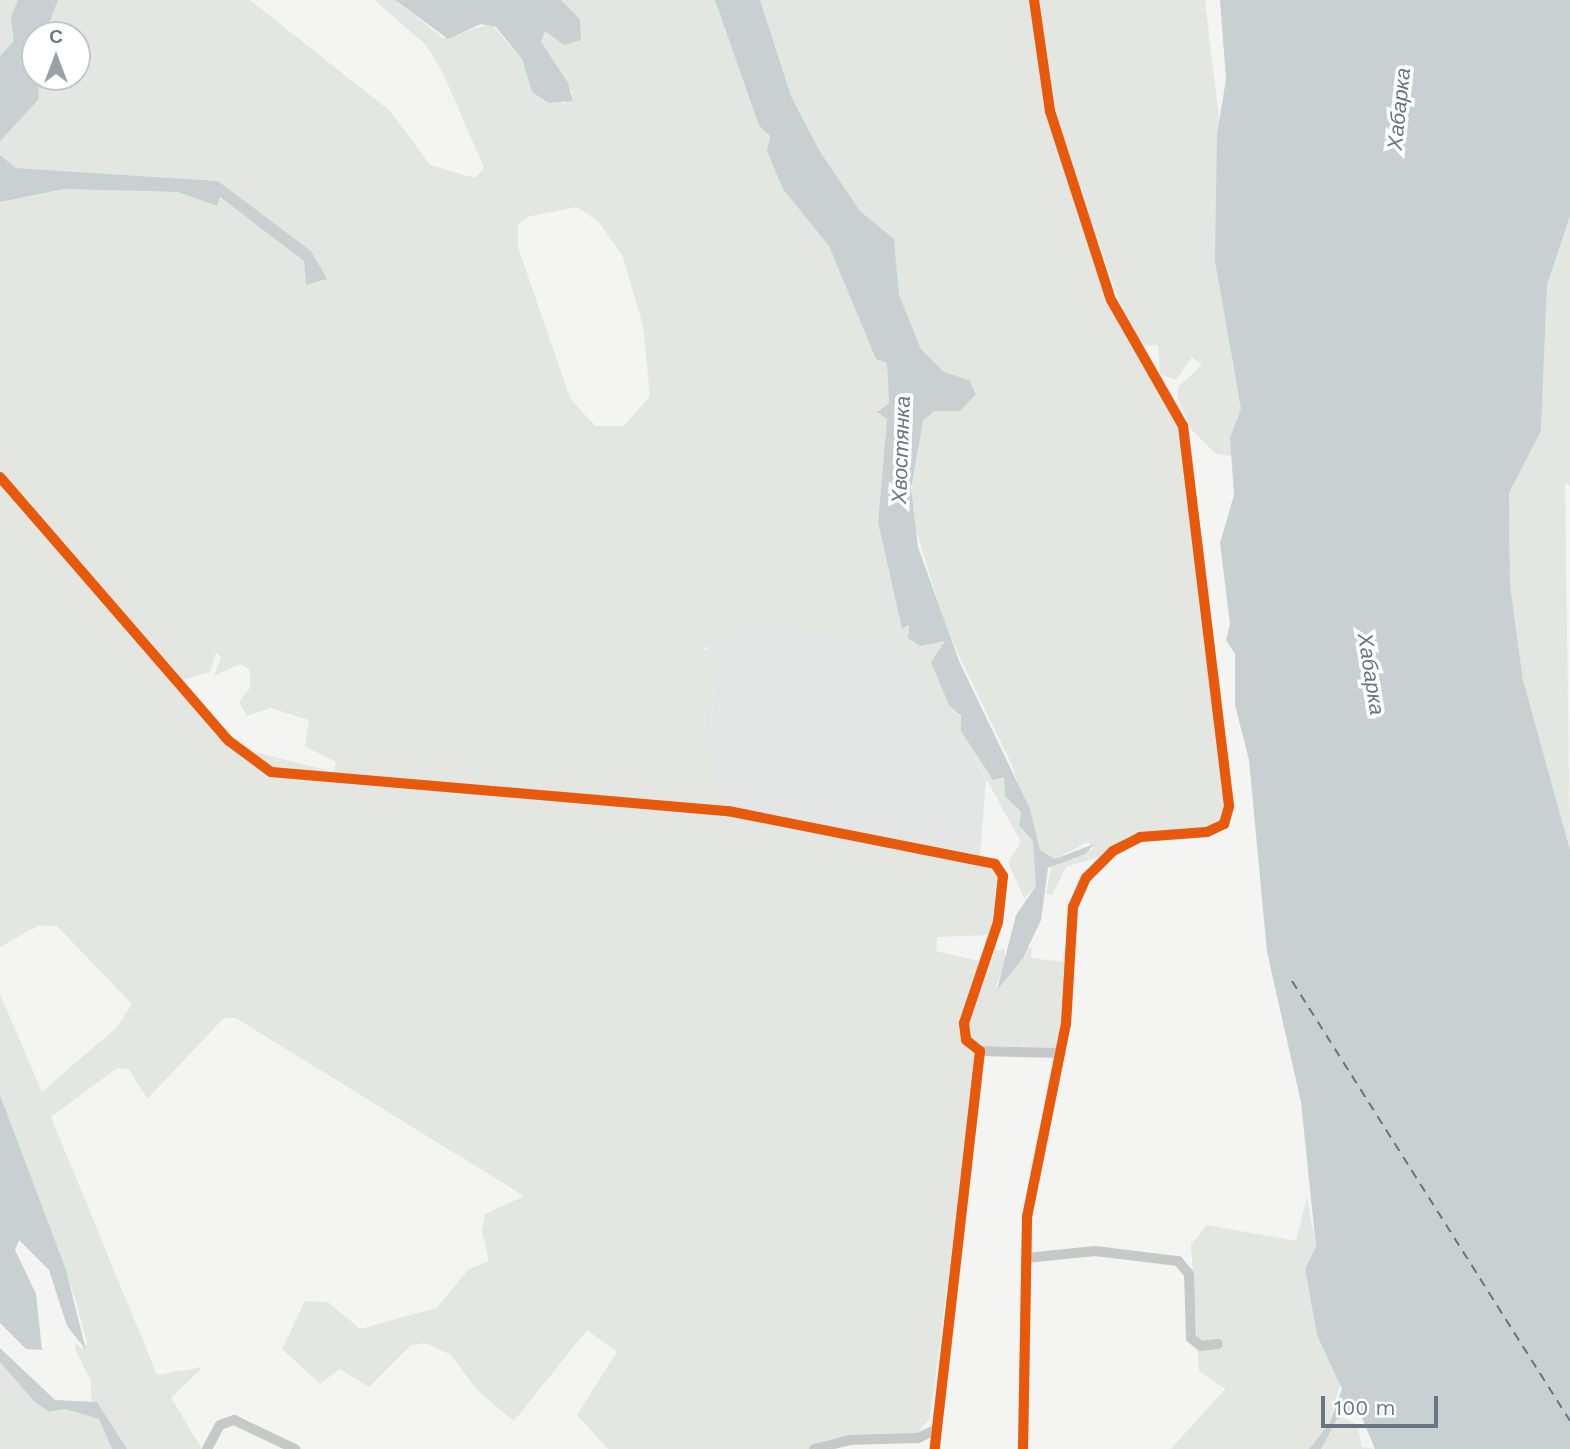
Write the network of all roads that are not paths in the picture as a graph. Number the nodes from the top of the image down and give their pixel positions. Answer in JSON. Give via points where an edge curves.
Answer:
{"nodes":[{"id":1,"x":1034,"y":0,"type":"edge"},
{"id":2,"x":0,"y":477,"type":"edge"},
{"id":3,"x":980,"y":1051,"type":"junction"},
{"id":4,"x":1061,"y":1053,"type":"junction"},
{"id":5,"x":1026,"y":1258,"type":"junction"},
{"id":6,"x":1218,"y":1344,"type":"dead end"},
{"id":7,"x":933,"y":1431,"type":"junction"},
{"id":8,"x":207,"y":1449,"type":"edge"},
{"id":9,"x":295,"y":1449,"type":"edge"},
{"id":10,"x":814,"y":1449,"type":"edge"},
{"id":11,"x":935,"y":1449,"type":"edge"},
{"id":12,"x":1023,"y":1449,"type":"edge"}],
"edges":[{"from":1,"to":4,"type":"street","via":[[1050,111],[1111,300],[1183,426],[1229,806],[1224,824],[1207,832],[1130,841],[1086,878],[1071,920]]},
{"from":2,"to":3,"type":"street","via":[[229,741],[271,772],[728,811],[986,859],[1003,876],[1001,906],[964,1023],[966,1040]]},
{"from":3,"to":4,"type":"street"},
{"from":3,"to":7,"type":"street"},
{"from":4,"to":5,"type":"street","via":[[1030,1190]]},
{"from":5,"to":6,"type":"street","via":[[1095,1251],[1178,1261],[1189,1275],[1191,1338],[1200,1346]]},
{"from":5,"to":12,"type":"street"},
{"from":7,"to":10,"type":"street","via":[[918,1438],[849,1440]]},
{"from":7,"to":11,"type":"street"},
{"from":8,"to":9,"type":"street","via":[[226,1420]]}]}
